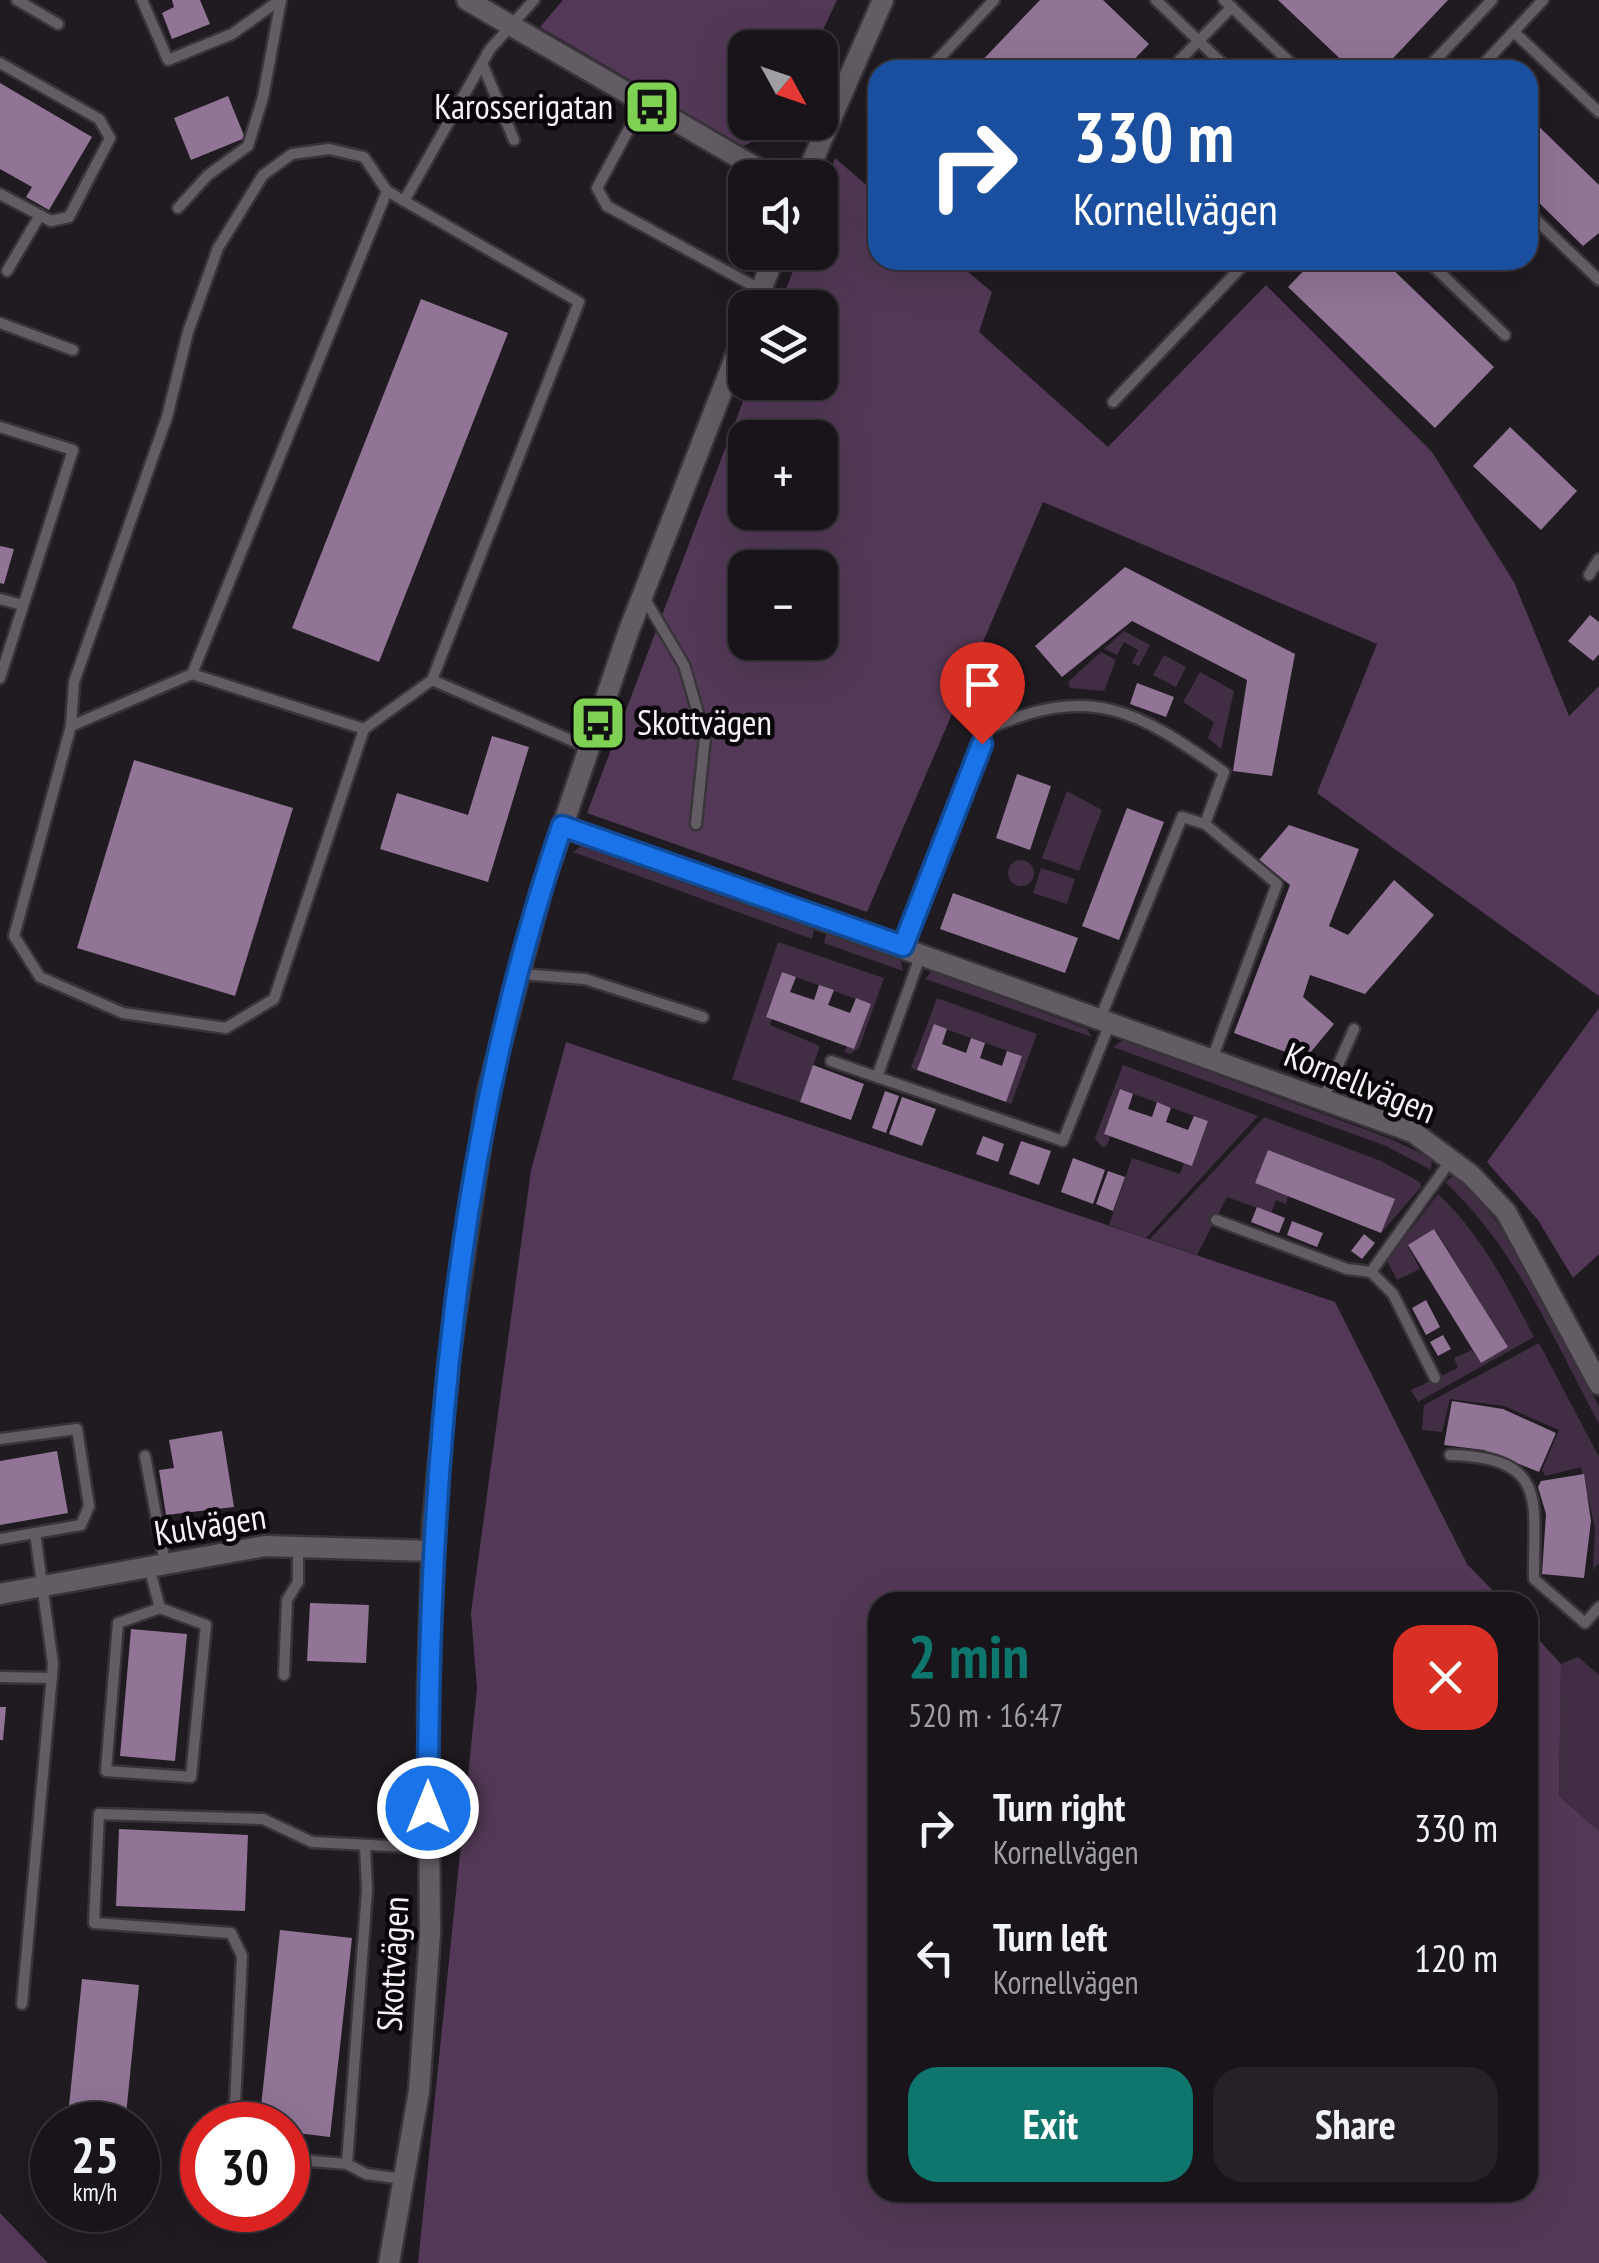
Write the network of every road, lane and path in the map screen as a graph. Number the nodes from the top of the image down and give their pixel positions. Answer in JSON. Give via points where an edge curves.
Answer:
{"nodes":[{"id":1,"x":18,"y":0,"type":"edge"},
{"id":2,"x":142,"y":0,"type":"edge"},
{"id":3,"x":281,"y":0,"type":"edge"},
{"id":4,"x":467,"y":0,"type":"edge"},
{"id":5,"x":534,"y":0,"type":"edge"},
{"id":6,"x":883,"y":0,"type":"edge"},
{"id":7,"x":994,"y":0,"type":"edge"},
{"id":8,"x":1156,"y":0,"type":"edge"},
{"id":9,"x":1492,"y":0,"type":"edge"},
{"id":10,"x":1543,"y":0,"type":"edge"},
{"id":11,"x":1228,"y":4,"type":"edge"},
{"id":12,"x":58,"y":24,"type":"dead end"},
{"id":13,"x":512,"y":26,"type":"junction"},
{"id":14,"x":1514,"y":32,"type":"junction"},
{"id":15,"x":1199,"y":41,"type":"junction"},
{"id":16,"x":937,"y":60,"type":"edge"},
{"id":17,"x":1180,"y":60,"type":"edge"},
{"id":18,"x":1219,"y":60,"type":"edge"},
{"id":19,"x":1287,"y":60,"type":"edge"},
{"id":20,"x":1435,"y":60,"type":"edge"},
{"id":21,"x":1487,"y":60,"type":"edge"},
{"id":22,"x":0,"y":62,"type":"edge"},
{"id":23,"x":482,"y":64,"type":"junction"},
{"id":24,"x":644,"y":102,"type":"junction"},
{"id":25,"x":1599,"y":112,"type":"edge"},
{"id":26,"x":514,"y":140,"type":"dead end"},
{"id":27,"x":743,"y":160,"type":"edge"},
{"id":28,"x":813,"y":160,"type":"edge"},
{"id":29,"x":386,"y":191,"type":"junction"},
{"id":30,"x":0,"y":194,"type":"edge"},
{"id":31,"x":404,"y":201,"type":"junction"},
{"id":32,"x":178,"y":208,"type":"dead end"},
{"id":33,"x":40,"y":216,"type":"junction"},
{"id":34,"x":1538,"y":222,"type":"edge"},
{"id":35,"x":1239,"y":270,"type":"edge"},
{"id":36,"x":1438,"y":270,"type":"edge"},
{"id":37,"x":6,"y":271,"type":"dead end"},
{"id":38,"x":1599,"y":280,"type":"edge"},
{"id":39,"x":743,"y":290,"type":"edge"},
{"id":40,"x":0,"y":323,"type":"edge"},
{"id":41,"x":1506,"y":335,"type":"dead end"},
{"id":42,"x":73,"y":350,"type":"dead end"},
{"id":43,"x":728,"y":376,"type":"edge"},
{"id":44,"x":1114,"y":402,"type":"dead end"},
{"id":45,"x":0,"y":427,"type":"edge"},
{"id":46,"x":1599,"y":559,"type":"edge"},
{"id":47,"x":1589,"y":574,"type":"dead end"},
{"id":48,"x":643,"y":595,"type":"junction"},
{"id":49,"x":0,"y":599,"type":"edge"},
{"id":50,"x":23,"y":605,"type":"junction"},
{"id":51,"x":1,"y":672,"type":"edge"},
{"id":52,"x":192,"y":674,"type":"junction"},
{"id":53,"x":432,"y":680,"type":"junction"},
{"id":54,"x":71,"y":726,"type":"junction"},
{"id":55,"x":364,"y":729,"type":"junction"},
{"id":56,"x":589,"y":748,"type":"junction"},
{"id":57,"x":696,"y":824,"type":"dead end"},
{"id":58,"x":1205,"y":824,"type":"junction"},
{"id":59,"x":562,"y":826,"type":"junction"},
{"id":60,"x":912,"y":950,"type":"junction"},
{"id":61,"x":519,"y":974,"type":"junction"},
{"id":62,"x":703,"y":1017,"type":"dead end"},
{"id":63,"x":1105,"y":1020,"type":"junction"},
{"id":64,"x":1354,"y":1029,"type":"dead end"},
{"id":65,"x":1212,"y":1059,"type":"junction"},
{"id":66,"x":831,"y":1061,"type":"dead end"},
{"id":67,"x":877,"y":1077,"type":"junction"},
{"id":68,"x":1323,"y":1100,"type":"junction"},
{"id":69,"x":1451,"y":1160,"type":"junction"},
{"id":70,"x":1216,"y":1220,"type":"dead end"},
{"id":71,"x":1371,"y":1272,"type":"junction"},
{"id":72,"x":1434,"y":1378,"type":"dead end"},
{"id":73,"x":1599,"y":1384,"type":"edge"},
{"id":74,"x":0,"y":1439,"type":"edge"},
{"id":75,"x":1450,"y":1455,"type":"dead end"},
{"id":76,"x":145,"y":1456,"type":"dead end"},
{"id":77,"x":35,"y":1533,"type":"junction"},
{"id":78,"x":0,"y":1540,"type":"edge"},
{"id":79,"x":298,"y":1546,"type":"junction"},
{"id":80,"x":432,"y":1551,"type":"junction"},
{"id":81,"x":157,"y":1566,"type":"junction"},
{"id":82,"x":44,"y":1586,"type":"junction"},
{"id":83,"x":0,"y":1594,"type":"edge"},
{"id":84,"x":1599,"y":1607,"type":"edge"},
{"id":85,"x":160,"y":1608,"type":"junction"},
{"id":86,"x":284,"y":1675,"type":"dead end"},
{"id":87,"x":0,"y":1677,"type":"edge"},
{"id":88,"x":52,"y":1678,"type":"junction"},
{"id":89,"x":364,"y":1844,"type":"junction"},
{"id":90,"x":428,"y":1848,"type":"junction"},
{"id":91,"x":22,"y":2004,"type":"dead end"},
{"id":92,"x":235,"y":2102,"type":"edge"},
{"id":93,"x":310,"y":2161,"type":"edge"},
{"id":94,"x":347,"y":2164,"type":"junction"},
{"id":95,"x":405,"y":2179,"type":"junction"},
{"id":96,"x":389,"y":2263,"type":"edge"}],
"edges":[{"from":1,"to":12,"type":"lane"},
{"from":2,"to":3,"type":"lane","via":[[168,60],[232,34]]},
{"from":3,"to":32,"type":"lane","via":[[248,146]]},
{"from":4,"to":13,"type":"street"},
{"from":5,"to":13,"type":"lane"},
{"from":6,"to":28,"type":"street"},
{"from":7,"to":16,"type":"lane"},
{"from":8,"to":15,"type":"lane"},
{"from":9,"to":20,"type":"lane"},
{"from":10,"to":14,"type":"lane"},
{"from":11,"to":15,"type":"lane"},
{"from":11,"to":19,"type":"lane"},
{"from":13,"to":23,"type":"lane"},
{"from":13,"to":24,"type":"street"},
{"from":14,"to":21,"type":"lane"},
{"from":14,"to":25,"type":"lane"},
{"from":15,"to":17,"type":"lane"},
{"from":15,"to":18,"type":"lane"},
{"from":22,"to":33,"type":"lane","via":[[100,119],[110,138],[69,217]]},
{"from":23,"to":26,"type":"lane"},
{"from":23,"to":31,"type":"lane"},
{"from":24,"to":27,"type":"street"},
{"from":24,"to":39,"type":"lane","via":[[598,188],[607,206]]},
{"from":29,"to":31,"type":"lane"},
{"from":29,"to":52,"type":"lane"},
{"from":29,"to":54,"type":"lane","via":[[364,157],[329,149],[292,154],[263,175],[218,248],[168,416],[74,682]]},
{"from":30,"to":33,"type":"lane"},
{"from":31,"to":53,"type":"lane","via":[[579,302]]},
{"from":33,"to":37,"type":"lane"},
{"from":34,"to":38,"type":"lane"},
{"from":35,"to":44,"type":"lane"},
{"from":36,"to":41,"type":"lane"},
{"from":40,"to":42,"type":"lane"},
{"from":43,"to":48,"type":"street","name":"Skottvägen"},
{"from":45,"to":50,"type":"lane","via":[[72,450]]},
{"from":46,"to":47,"type":"lane"},
{"from":48,"to":56,"type":"street","name":"Skottvägen"},
{"from":48,"to":57,"type":"lane","via":[[684,666],[705,737]]},
{"from":49,"to":50,"type":"lane"},
{"from":50,"to":51,"type":"lane"},
{"from":52,"to":54,"type":"lane"},
{"from":52,"to":55,"type":"lane"},
{"from":53,"to":55,"type":"lane"},
{"from":53,"to":56,"type":"lane"},
{"from":54,"to":55,"type":"lane","via":[[14,936],[40,977],[123,1014],[226,1028],[274,999]]},
{"from":56,"to":59,"type":"street","name":"Skottvägen"},
{"from":58,"to":60,"type":"lane","via":[[1224,772],[1163,729],[1082,702],[1034,708],[988,729]]},
{"from":58,"to":63,"type":"lane","via":[[1182,818]]},
{"from":58,"to":65,"type":"lane","via":[[1277,884]]},
{"from":59,"to":60,"type":"street","name":"Kornellvägen"},
{"from":59,"to":61,"type":"street","name":"Skottvägen"},
{"from":60,"to":63,"type":"street","name":"Kornellvägen"},
{"from":60,"to":67,"type":"lane"},
{"from":61,"to":62,"type":"lane","via":[[586,979]]},
{"from":61,"to":80,"type":"street","name":"Skottvägen","via":[[488,1092],[450,1351]]},
{"from":63,"to":65,"type":"street","name":"Kornellvägen"},
{"from":63,"to":67,"type":"lane","via":[[1062,1141]]},
{"from":64,"to":68,"type":"lane"},
{"from":65,"to":68,"type":"street","name":"Kornellvägen"},
{"from":66,"to":67,"type":"lane"},
{"from":68,"to":69,"type":"street","name":"Kornellvägen","via":[[1413,1132]]},
{"from":69,"to":71,"type":"lane"},
{"from":69,"to":73,"type":"street","name":"Kornellvägen","via":[[1520,1232]]},
{"from":70,"to":71,"type":"lane"},
{"from":71,"to":72,"type":"lane","via":[[1393,1294]]},
{"from":74,"to":77,"type":"lane","via":[[77,1430],[88,1506],[81,1525]]},
{"from":75,"to":84,"type":"lane","via":[[1485,1456],[1522,1473],[1535,1495],[1534,1579],[1585,1623]]},
{"from":76,"to":81,"type":"lane"},
{"from":77,"to":78,"type":"lane"},
{"from":77,"to":82,"type":"lane"},
{"from":79,"to":80,"type":"street","name":"Kulvägen"},
{"from":79,"to":81,"type":"street","name":"Kulvägen"},
{"from":79,"to":86,"type":"lane","via":[[298,1582],[287,1600]]},
{"from":80,"to":90,"type":"street","name":"Skottvägen"},
{"from":81,"to":82,"type":"street","name":"Kulvägen"},
{"from":81,"to":85,"type":"lane"},
{"from":82,"to":83,"type":"street","name":"Kulvägen"},
{"from":82,"to":88,"type":"lane"},
{"from":85,"to":85,"type":"lane","via":[[206,1625],[191,1777],[106,1771],[118,1623]]},
{"from":87,"to":88,"type":"lane"},
{"from":88,"to":91,"type":"lane"},
{"from":89,"to":90,"type":"lane"},
{"from":89,"to":92,"type":"lane","via":[[312,1842],[263,1818],[100,1814],[94,1923],[230,1933],[242,1956]]},
{"from":89,"to":94,"type":"lane"},
{"from":90,"to":95,"type":"street","name":"Skottvägen","via":[[430,1934]]},
{"from":93,"to":94,"type":"lane"},
{"from":94,"to":95,"type":"lane"},
{"from":95,"to":96,"type":"street","name":"Skottvägen"}]}
